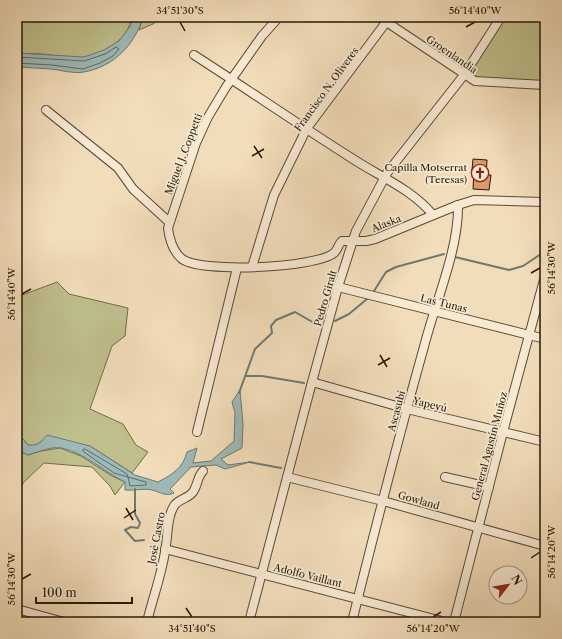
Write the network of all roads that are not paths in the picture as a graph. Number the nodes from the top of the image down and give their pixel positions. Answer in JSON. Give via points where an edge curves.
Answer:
{"nodes":[{"id":1,"x":280,"y":17,"type":"edge"},
{"id":2,"x":379,"y":17,"type":"edge"},
{"id":3,"x":501,"y":17,"type":"edge"},
{"id":4,"x":388,"y":20,"type":"edge"},
{"id":5,"x":194,"y":55,"type":"dead end"},
{"id":6,"x":464,"y":75,"type":"junction"},
{"id":7,"x":232,"y":79,"type":"junction"},
{"id":8,"x":545,"y":85,"type":"edge"},
{"id":9,"x":46,"y":110,"type":"dead end"},
{"id":10,"x":307,"y":128,"type":"junction"},
{"id":11,"x":384,"y":177,"type":"junction"},
{"id":12,"x":545,"y":202,"type":"edge"},
{"id":13,"x":458,"y":205,"type":"junction"},
{"id":14,"x":433,"y":215,"type":"junction"},
{"id":15,"x":168,"y":221,"type":"junction"},
{"id":16,"x":352,"y":240,"type":"junction"},
{"id":17,"x":252,"y":266,"type":"junction"},
{"id":18,"x":237,"y":268,"type":"junction"},
{"id":19,"x":545,"y":276,"type":"edge"},
{"id":20,"x":338,"y":287,"type":"junction"},
{"id":21,"x":434,"y":311,"type":"junction"},
{"id":22,"x":530,"y":335,"type":"junction"},
{"id":23,"x":545,"y":339,"type":"edge"},
{"id":24,"x":312,"y":382,"type":"junction"},
{"id":25,"x":407,"y":409,"type":"junction"},
{"id":26,"x":197,"y":432,"type":"dead end"},
{"id":27,"x":502,"y":432,"type":"junction"},
{"id":28,"x":545,"y":442,"type":"edge"},
{"id":29,"x":204,"y":471,"type":"dead end"},
{"id":30,"x":287,"y":477,"type":"junction"},
{"id":31,"x":445,"y":477,"type":"dead end"},
{"id":32,"x":489,"y":487,"type":"junction"},
{"id":33,"x":383,"y":501,"type":"junction"},
{"id":34,"x":478,"y":527,"type":"junction"},
{"id":35,"x":545,"y":546,"type":"edge"},
{"id":36,"x":166,"y":549,"type":"junction"},
{"id":37,"x":262,"y":574,"type":"junction"},
{"id":38,"x":358,"y":598,"type":"junction"},
{"id":39,"x":17,"y":609,"type":"edge"},
{"id":40,"x":52,"y":620,"type":"edge"},
{"id":41,"x":64,"y":622,"type":"edge"},
{"id":42,"x":147,"y":622,"type":"edge"},
{"id":43,"x":250,"y":622,"type":"edge"},
{"id":44,"x":352,"y":622,"type":"edge"},
{"id":45,"x":446,"y":622,"type":"edge"},
{"id":46,"x":454,"y":622,"type":"edge"}],
"edges":[{"from":1,"to":7,"type":"street","name":"Miguel J. Coppetti","via":[[262,36]]},
{"from":2,"to":4,"type":"street","name":"Groenlandia"},
{"from":3,"to":6,"type":"street","name":"Pedro Giralt"},
{"from":4,"to":6,"type":"street","name":"Groenlandia"},
{"from":4,"to":10,"type":"street","name":"Francisco N. Oliveres"},
{"from":5,"to":7,"type":"street"},
{"from":6,"to":8,"type":"street","name":"Groenlandia","via":[[480,82]]},
{"from":6,"to":11,"type":"street","name":"Pedro Giralt"},
{"from":7,"to":10,"type":"street"},
{"from":7,"to":15,"type":"street","name":"Miguel J. Coppetti","via":[[196,143]]},
{"from":9,"to":15,"type":"street","via":[[118,168],[133,189]]},
{"from":10,"to":11,"type":"street"},
{"from":10,"to":17,"type":"street","name":"Francisco N. Oliveres","via":[[274,195]]},
{"from":11,"to":14,"type":"street","via":[[426,206]]},
{"from":11,"to":16,"type":"street","name":"Pedro Giralt"},
{"from":12,"to":13,"type":"street","name":"Alaska","via":[[474,200]]},
{"from":13,"to":14,"type":"street","name":"Alaska"},
{"from":13,"to":21,"type":"street","name":"Ascasubí","via":[[451,254]]},
{"from":14,"to":16,"type":"street","name":"Alaska","via":[[375,239]]},
{"from":15,"to":18,"type":"street","name":"Miguel J. Coppetti","via":[[169,236],[181,258],[192,263]]},
{"from":16,"to":17,"type":"street","via":[[342,241],[334,253],[326,256],[289,265]]},
{"from":16,"to":20,"type":"street","name":"Pedro Giralt"},
{"from":17,"to":18,"type":"street"},
{"from":18,"to":26,"type":"street"},
{"from":19,"to":22,"type":"street","name":"General Agustín Muñoz"},
{"from":20,"to":21,"type":"street","name":"Las Tunas"},
{"from":20,"to":24,"type":"street","name":"Pedro Giralt"},
{"from":21,"to":22,"type":"street","name":"Las Tunas"},
{"from":21,"to":25,"type":"street","name":"Ascasubí"},
{"from":22,"to":23,"type":"street","name":"Las Tunas"},
{"from":22,"to":27,"type":"street","name":"General Agustín Muñoz"},
{"from":24,"to":25,"type":"street","name":"Yapeyú"},
{"from":24,"to":30,"type":"street","name":"Pedro Giralt"},
{"from":25,"to":27,"type":"street","name":"Yapeyú"},
{"from":25,"to":33,"type":"street","name":"Ascasubí"},
{"from":27,"to":28,"type":"street","name":"Yapeyú"},
{"from":27,"to":32,"type":"street","name":"General Agustín Muñoz"},
{"from":29,"to":36,"type":"street","name":"José Castro","via":[[189,498],[173,507],[167,530]]},
{"from":30,"to":33,"type":"street","name":"Gowland"},
{"from":30,"to":37,"type":"street","name":"Pedro Giralt"},
{"from":31,"to":32,"type":"street"},
{"from":32,"to":34,"type":"street","name":"General Agustín Muñoz"},
{"from":33,"to":34,"type":"street","name":"Gowland"},
{"from":33,"to":38,"type":"street","name":"Ascasubí"},
{"from":34,"to":35,"type":"street","name":"Gowland"},
{"from":34,"to":46,"type":"street","name":"General Agustín Muñoz"},
{"from":36,"to":37,"type":"street","name":"Adolfo Vaillant"},
{"from":36,"to":42,"type":"street","name":"José Castro"},
{"from":37,"to":38,"type":"street","name":"Adolfo Vaillant"},
{"from":37,"to":43,"type":"street","name":"Pedro Giralt"},
{"from":38,"to":44,"type":"street","name":"Ascasubí"},
{"from":38,"to":45,"type":"street","name":"Adolfo Vaillant"},
{"from":39,"to":40,"type":"street"},
{"from":40,"to":41,"type":"street"}]}
